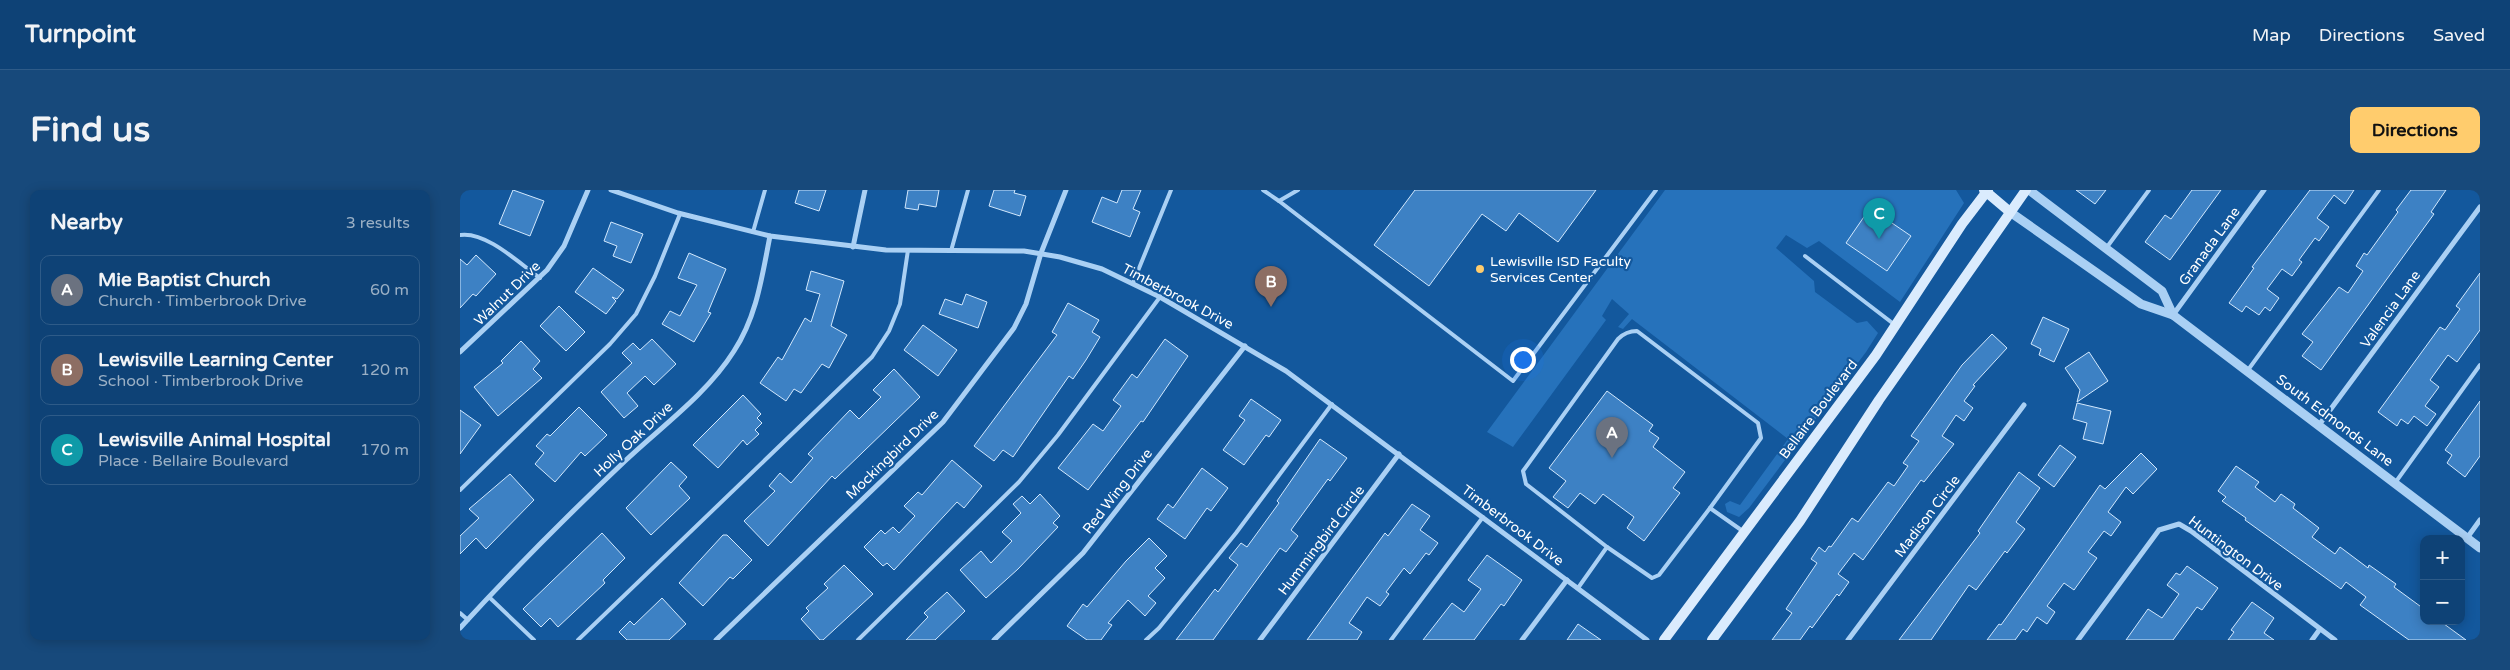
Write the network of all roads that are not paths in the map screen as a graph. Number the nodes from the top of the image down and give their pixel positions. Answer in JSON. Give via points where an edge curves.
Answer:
{"nodes":[{"id":1,"x":588,"y":190,"type":"edge"},
{"id":2,"x":611,"y":190,"type":"edge"},
{"id":3,"x":766,"y":190,"type":"edge"},
{"id":4,"x":865,"y":190,"type":"edge"},
{"id":5,"x":968,"y":190,"type":"edge"},
{"id":6,"x":1066,"y":190,"type":"edge"},
{"id":7,"x":1171,"y":190,"type":"edge"},
{"id":8,"x":1263,"y":190,"type":"edge"},
{"id":9,"x":1298,"y":190,"type":"edge"},
{"id":10,"x":1656,"y":190,"type":"edge"},
{"id":11,"x":2027,"y":190,"type":"edge"},
{"id":12,"x":2149,"y":190,"type":"edge"},
{"id":13,"x":2264,"y":190,"type":"edge"},
{"id":14,"x":2379,"y":190,"type":"edge"},
{"id":15,"x":1986,"y":191,"type":"edge"},
{"id":16,"x":1279,"y":201,"type":"junction"},
{"id":17,"x":2480,"y":207,"type":"edge"},
{"id":18,"x":2010,"y":212,"type":"junction"},
{"id":19,"x":680,"y":214,"type":"junction"},
{"id":20,"x":753,"y":232,"type":"junction"},
{"id":21,"x":460,"y":235,"type":"edge"},
{"id":22,"x":770,"y":236,"type":"junction"},
{"id":23,"x":853,"y":247,"type":"junction"},
{"id":24,"x":2107,"y":247,"type":"junction"},
{"id":25,"x":908,"y":250,"type":"junction"},
{"id":26,"x":951,"y":251,"type":"junction"},
{"id":27,"x":1041,"y":254,"type":"junction"},
{"id":28,"x":1805,"y":256,"type":"dead end"},
{"id":29,"x":540,"y":278,"type":"junction"},
{"id":30,"x":1133,"y":283,"type":"junction"},
{"id":31,"x":1160,"y":297,"type":"junction"},
{"id":32,"x":2173,"y":314,"type":"junction"},
{"id":33,"x":1895,"y":325,"type":"junction"},
{"id":34,"x":1246,"y":346,"type":"junction"},
{"id":35,"x":460,"y":352,"type":"edge"},
{"id":36,"x":2480,"y":364,"type":"edge"},
{"id":37,"x":2247,"y":371,"type":"junction"},
{"id":38,"x":1332,"y":404,"type":"junction"},
{"id":39,"x":2024,"y":405,"type":"dead end"},
{"id":40,"x":2319,"y":425,"type":"junction"},
{"id":41,"x":1399,"y":454,"type":"junction"},
{"id":42,"x":2395,"y":483,"type":"junction"},
{"id":43,"x":460,"y":490,"type":"edge"},
{"id":44,"x":1710,"y":508,"type":"junction"},
{"id":45,"x":1483,"y":517,"type":"junction"},
{"id":46,"x":2480,"y":520,"type":"edge"},
{"id":47,"x":1744,"y":532,"type":"junction"},
{"id":48,"x":2467,"y":538,"type":"junction"},
{"id":49,"x":1608,"y":547,"type":"junction"},
{"id":50,"x":2480,"y":548,"type":"edge"},
{"id":51,"x":1567,"y":580,"type":"junction"},
{"id":52,"x":1578,"y":588,"type":"junction"},
{"id":53,"x":489,"y":597,"type":"junction"},
{"id":54,"x":460,"y":613,"type":"edge"},
{"id":55,"x":468,"y":620,"type":"junction"},
{"id":56,"x":460,"y":628,"type":"edge"},
{"id":57,"x":2320,"y":629,"type":"junction"},
{"id":58,"x":534,"y":640,"type":"edge"},
{"id":59,"x":578,"y":640,"type":"edge"},
{"id":60,"x":716,"y":640,"type":"edge"},
{"id":61,"x":858,"y":640,"type":"edge"},
{"id":62,"x":994,"y":640,"type":"edge"},
{"id":63,"x":1146,"y":640,"type":"edge"},
{"id":64,"x":1260,"y":640,"type":"edge"},
{"id":65,"x":1391,"y":640,"type":"edge"},
{"id":66,"x":1522,"y":640,"type":"edge"},
{"id":67,"x":1647,"y":640,"type":"edge"},
{"id":68,"x":1664,"y":640,"type":"edge"},
{"id":69,"x":1712,"y":640,"type":"edge"},
{"id":70,"x":1848,"y":640,"type":"edge"},
{"id":71,"x":2078,"y":640,"type":"edge"},
{"id":72,"x":2312,"y":640,"type":"edge"},
{"id":73,"x":2334,"y":640,"type":"edge"}],
"edges":[{"from":1,"to":29,"type":"street","name":"Walnut Drive","via":[[564,246]]},
{"from":2,"to":19,"type":"street","name":"Timberbrook Drive"},
{"from":3,"to":20,"type":"lane"},
{"from":4,"to":23,"type":"street"},
{"from":5,"to":26,"type":"lane"},
{"from":6,"to":27,"type":"street","name":"Mockingbird Drive"},
{"from":7,"to":30,"type":"lane"},
{"from":8,"to":16,"type":"lane"},
{"from":9,"to":16,"type":"lane"},
{"from":10,"to":16,"type":"lane","via":[[1513,381]]},
{"from":11,"to":18,"type":"main road"},
{"from":11,"to":24,"type":"street","name":"South Edmonds Lane"},
{"from":12,"to":24,"type":"lane"},
{"from":13,"to":32,"type":"street","name":"Granada Lane"},
{"from":14,"to":37,"type":"lane"},
{"from":15,"to":18,"type":"main road","name":"South Edmonds Lane"},
{"from":15,"to":33,"type":"main road","name":"Bellaire Boulevard"},
{"from":17,"to":40,"type":"street","name":"Valencia Lane"},
{"from":18,"to":32,"type":"street","name":"South Edmonds Lane","via":[[2141,304]]},
{"from":18,"to":69,"type":"main road","via":[[1879,400],[1800,521]]},
{"from":19,"to":20,"type":"street","name":"Timberbrook Drive"},
{"from":19,"to":43,"type":"lane","via":[[636,314],[610,344]]},
{"from":20,"to":22,"type":"street","name":"Timberbrook Drive"},
{"from":21,"to":29,"type":"lane","via":[[476,235]]},
{"from":22,"to":23,"type":"street","name":"Timberbrook Drive"},
{"from":22,"to":53,"type":"street","name":"Holly Oak Drive","via":[[753,314],[726,363],[659,431],[560,522]]},
{"from":23,"to":25,"type":"street","name":"Timberbrook Drive"},
{"from":24,"to":32,"type":"street","name":"South Edmonds Lane","via":[[2162,291]]},
{"from":25,"to":26,"type":"street","name":"Timberbrook Drive"},
{"from":25,"to":59,"type":"lane","via":[[900,304],[889,331],[872,357]]},
{"from":26,"to":27,"type":"street","name":"Timberbrook Drive","via":[[1008,250]]},
{"from":27,"to":30,"type":"street","name":"Timberbrook Drive","via":[[1080,262]]},
{"from":27,"to":60,"type":"street","name":"Mockingbird Drive","via":[[1026,304],[1014,328],[943,422]]},
{"from":28,"to":33,"type":"lane"},
{"from":29,"to":35,"type":"street","name":"Walnut Drive"},
{"from":30,"to":31,"type":"street","name":"Timberbrook Drive"},
{"from":31,"to":34,"type":"street","name":"Timberbrook Drive"},
{"from":31,"to":61,"type":"lane","via":[[1020,482]]},
{"from":32,"to":37,"type":"street","name":"South Edmonds Lane"},
{"from":33,"to":47,"type":"main road","name":"Bellaire Boulevard"},
{"from":34,"to":38,"type":"street","name":"Timberbrook Drive"},
{"from":34,"to":62,"type":"street","name":"Red Wing Drive","via":[[1083,553]]},
{"from":36,"to":42,"type":"lane"},
{"from":37,"to":40,"type":"street","name":"South Edmonds Lane"},
{"from":38,"to":41,"type":"street","name":"Timberbrook Drive"},
{"from":38,"to":63,"type":"lane","via":[[1236,533]]},
{"from":39,"to":70,"type":"street","name":"Madison Circle"},
{"from":40,"to":42,"type":"street","name":"South Edmonds Lane"},
{"from":41,"to":45,"type":"street","name":"Timberbrook Drive"},
{"from":41,"to":64,"type":"street","name":"Hummingbird Circle"},
{"from":42,"to":48,"type":"street","name":"South Edmonds Lane"},
{"from":44,"to":47,"type":"lane"},
{"from":44,"to":49,"type":"lane","via":[[1659,575],[1652,578]]},
{"from":44,"to":49,"type":"lane","via":[[1760,438],[1758,423],[1637,331],[1630,331],[1618,339],[1523,471],[1526,484]]},
{"from":45,"to":51,"type":"street","name":"Timberbrook Drive"},
{"from":45,"to":65,"type":"lane"},
{"from":46,"to":48,"type":"street"},
{"from":47,"to":68,"type":"main road","name":"Bellaire Boulevard"},
{"from":48,"to":50,"type":"street","name":"South Edmonds Lane"},
{"from":49,"to":52,"type":"lane"},
{"from":51,"to":52,"type":"street","name":"Timberbrook Drive"},
{"from":51,"to":66,"type":"street"},
{"from":52,"to":67,"type":"street","name":"Timberbrook Drive"},
{"from":53,"to":55,"type":"street","name":"Holly Oak Drive"},
{"from":53,"to":58,"type":"lane"},
{"from":54,"to":55,"type":"lane"},
{"from":55,"to":56,"type":"street","name":"Holly Oak Drive"},
{"from":57,"to":71,"type":"street","name":"Huntington Drive","via":[[2179,524],[2159,530]]},
{"from":57,"to":72,"type":"street"},
{"from":57,"to":73,"type":"street","name":"Huntington Drive"}]}
